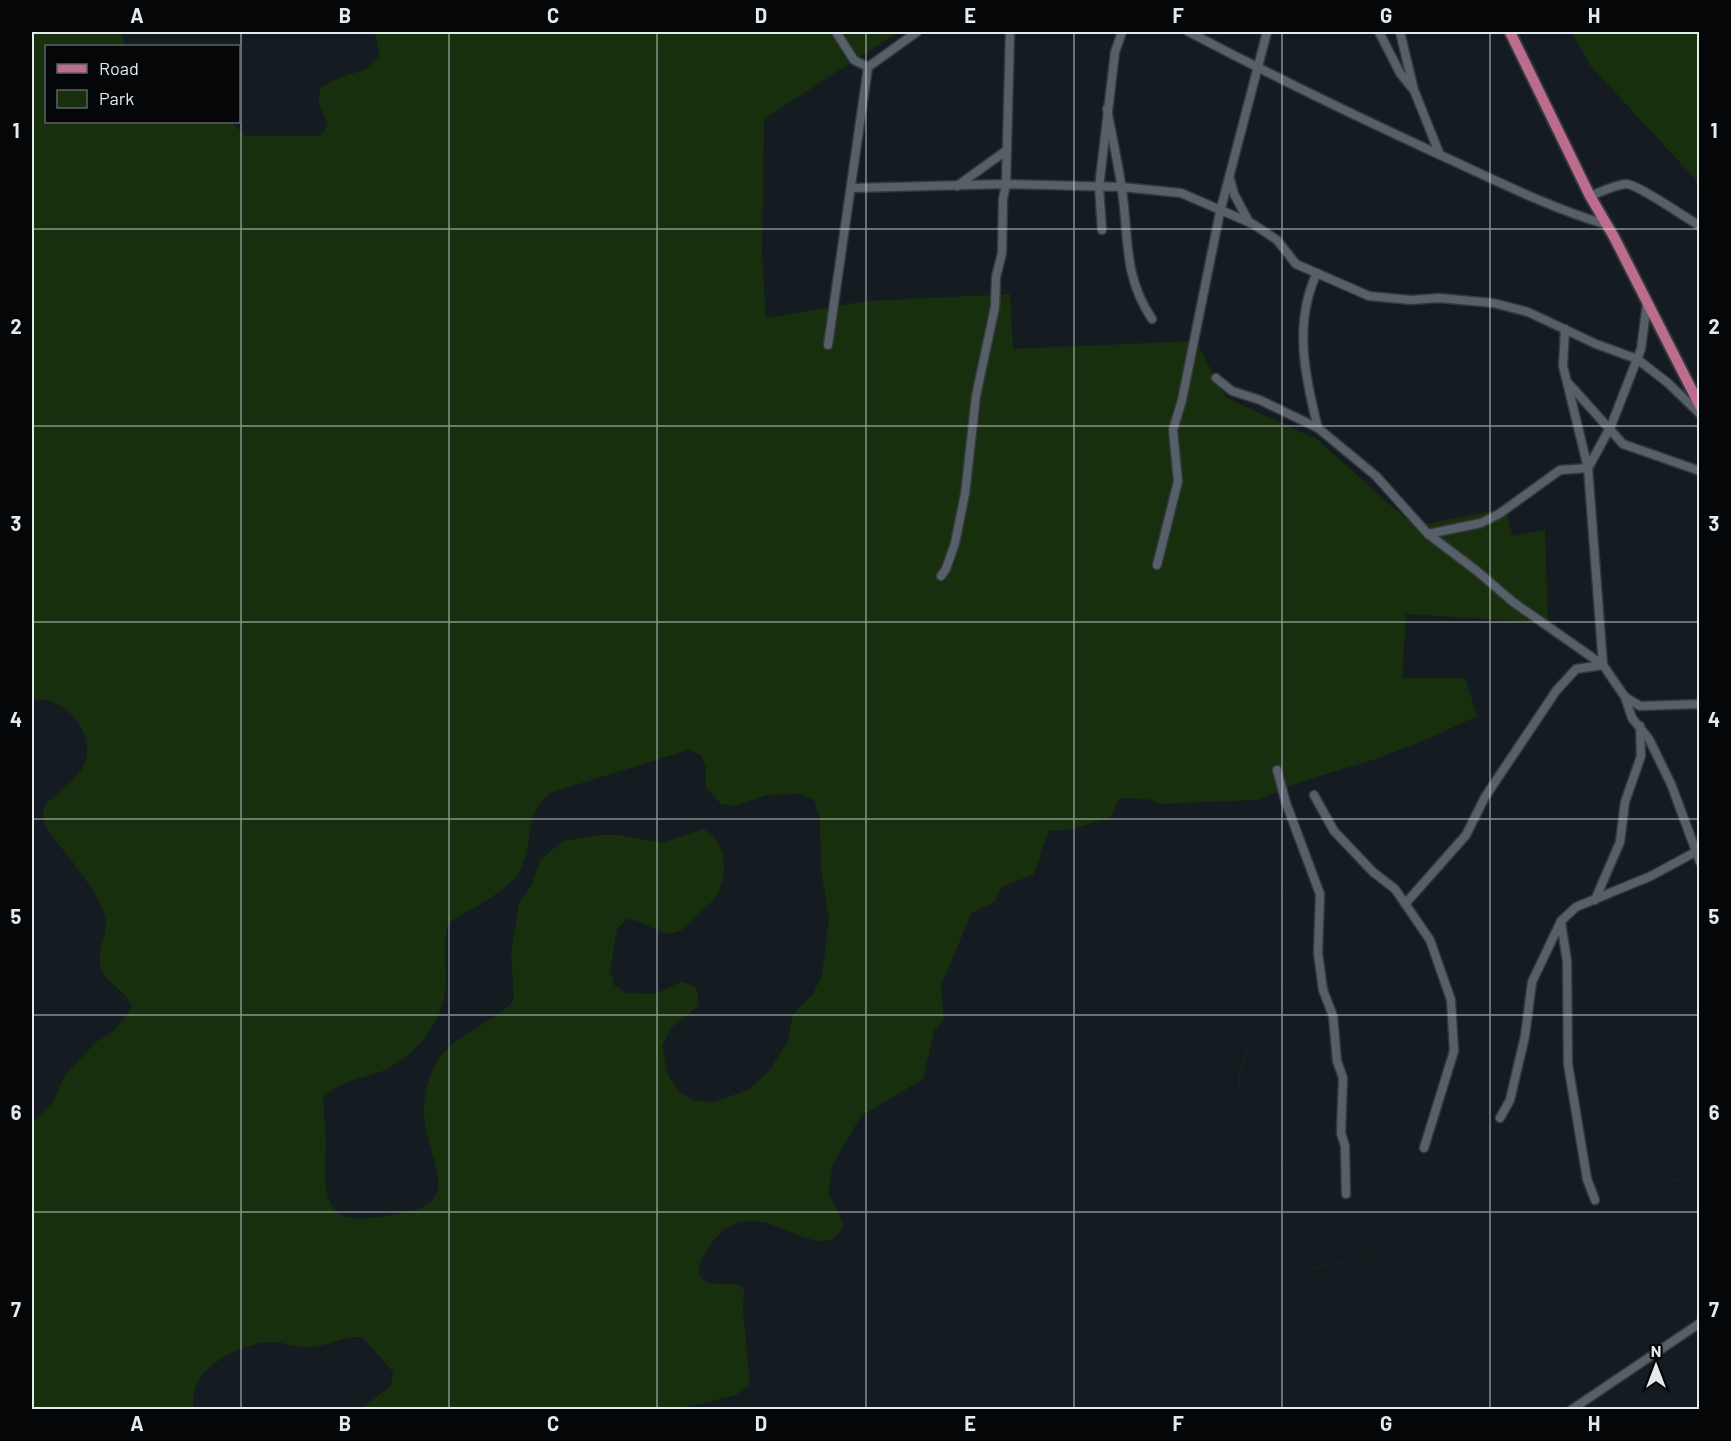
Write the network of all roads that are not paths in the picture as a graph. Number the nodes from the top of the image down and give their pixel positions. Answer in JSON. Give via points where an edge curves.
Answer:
{"nodes":[{"id":1,"x":836,"y":32,"type":"edge"},
{"id":2,"x":917,"y":32,"type":"edge"},
{"id":3,"x":1010,"y":32,"type":"edge"},
{"id":4,"x":1122,"y":32,"type":"edge"},
{"id":5,"x":1189,"y":32,"type":"edge"},
{"id":6,"x":1268,"y":32,"type":"edge"},
{"id":7,"x":1378,"y":32,"type":"edge"},
{"id":8,"x":1400,"y":32,"type":"edge"},
{"id":9,"x":1510,"y":32,"type":"edge"},
{"id":10,"x":868,"y":67,"type":"junction"},
{"id":11,"x":1259,"y":68,"type":"junction"},
{"id":12,"x":1414,"y":90,"type":"junction"},
{"id":13,"x":1107,"y":109,"type":"junction"},
{"id":14,"x":1007,"y":150,"type":"junction"},
{"id":15,"x":1440,"y":155,"type":"junction"},
{"id":16,"x":1230,"y":177,"type":"junction"},
{"id":17,"x":1006,"y":184,"type":"junction"},
{"id":18,"x":957,"y":186,"type":"junction"},
{"id":19,"x":1099,"y":187,"type":"junction"},
{"id":20,"x":1122,"y":187,"type":"junction"},
{"id":21,"x":853,"y":188,"type":"junction"},
{"id":22,"x":1590,"y":196,"type":"junction"},
{"id":23,"x":1220,"y":212,"type":"junction"},
{"id":24,"x":1249,"y":222,"type":"junction"},
{"id":25,"x":1605,"y":224,"type":"junction"},
{"id":26,"x":1700,"y":226,"type":"edge"},
{"id":27,"x":1102,"y":230,"type":"dead end"},
{"id":28,"x":1317,"y":273,"type":"junction"},
{"id":29,"x":1647,"y":303,"type":"junction"},
{"id":30,"x":1152,"y":319,"type":"dead end"},
{"id":31,"x":1565,"y":329,"type":"junction"},
{"id":32,"x":828,"y":345,"type":"dead end"},
{"id":33,"x":1637,"y":359,"type":"junction"},
{"id":34,"x":1216,"y":378,"type":"dead end"},
{"id":35,"x":1567,"y":381,"type":"junction"},
{"id":36,"x":1700,"y":406,"type":"edge"},
{"id":37,"x":1700,"y":414,"type":"edge"},
{"id":38,"x":1318,"y":428,"type":"junction"},
{"id":39,"x":1609,"y":430,"type":"junction"},
{"id":40,"x":1588,"y":468,"type":"junction"},
{"id":41,"x":1700,"y":471,"type":"edge"},
{"id":42,"x":1428,"y":534,"type":"junction"},
{"id":43,"x":1157,"y":565,"type":"dead end"},
{"id":44,"x":941,"y":576,"type":"dead end"},
{"id":45,"x":1603,"y":665,"type":"junction"},
{"id":46,"x":1625,"y":697,"type":"junction"},
{"id":47,"x":1700,"y":704,"type":"edge"},
{"id":48,"x":1640,"y":726,"type":"junction"},
{"id":49,"x":1277,"y":771,"type":"dead end"},
{"id":50,"x":1314,"y":795,"type":"dead end"},
{"id":51,"x":1698,"y":851,"type":"edge"},
{"id":52,"x":1700,"y":862,"type":"edge"},
{"id":53,"x":1595,"y":900,"type":"junction"},
{"id":54,"x":1405,"y":904,"type":"junction"},
{"id":55,"x":1561,"y":921,"type":"junction"},
{"id":56,"x":1500,"y":1118,"type":"dead end"},
{"id":57,"x":1425,"y":1148,"type":"dead end"},
{"id":58,"x":1346,"y":1194,"type":"dead end"},
{"id":59,"x":1595,"y":1200,"type":"dead end"},
{"id":60,"x":1700,"y":1323,"type":"edge"},
{"id":61,"x":1571,"y":1410,"type":"edge"}],
"edges":[{"from":1,"to":10,"type":"street","via":[[854,60]]},
{"from":2,"to":10,"type":"street"},
{"from":3,"to":14,"type":"street"},
{"from":4,"to":13,"type":"street","via":[[1115,52]]},
{"from":5,"to":11,"type":"street"},
{"from":6,"to":11,"type":"street"},
{"from":7,"to":12,"type":"street","via":[[1400,74]]},
{"from":8,"to":12,"type":"street"},
{"from":9,"to":22,"type":"main road"},
{"from":10,"to":21,"type":"street"},
{"from":11,"to":15,"type":"street"},
{"from":11,"to":16,"type":"street"},
{"from":12,"to":15,"type":"street"},
{"from":13,"to":19,"type":"street"},
{"from":13,"to":20,"type":"street"},
{"from":14,"to":17,"type":"street"},
{"from":14,"to":18,"type":"street"},
{"from":15,"to":25,"type":"street"},
{"from":16,"to":23,"type":"street"},
{"from":16,"to":24,"type":"street","via":[[1234,195]]},
{"from":17,"to":18,"type":"street"},
{"from":17,"to":19,"type":"street"},
{"from":17,"to":44,"type":"street","via":[[995,307],[976,396],[965,494],[955,543]]},
{"from":18,"to":21,"type":"street"},
{"from":19,"to":20,"type":"street"},
{"from":19,"to":27,"type":"street"},
{"from":20,"to":23,"type":"street","via":[[1181,193]]},
{"from":20,"to":30,"type":"street","via":[[1128,264]]},
{"from":21,"to":32,"type":"street"},
{"from":22,"to":25,"type":"main road"},
{"from":22,"to":26,"type":"street","via":[[1626,184],[1637,185]]},
{"from":23,"to":24,"type":"street"},
{"from":23,"to":43,"type":"street","via":[[1173,430],[1178,481]]},
{"from":24,"to":28,"type":"street","via":[[1277,240],[1296,264]]},
{"from":25,"to":29,"type":"main road"},
{"from":28,"to":31,"type":"street","via":[[1369,296],[1493,303],[1528,312]]},
{"from":28,"to":38,"type":"street","via":[[1310,287],[1303,327],[1306,384]]},
{"from":29,"to":33,"type":"street"},
{"from":29,"to":36,"type":"main road"},
{"from":31,"to":33,"type":"street"},
{"from":31,"to":35,"type":"street","via":[[1563,366]]},
{"from":33,"to":37,"type":"street"},
{"from":33,"to":39,"type":"street"},
{"from":34,"to":38,"type":"street","via":[[1233,391]]},
{"from":35,"to":39,"type":"street"},
{"from":35,"to":40,"type":"street"},
{"from":38,"to":42,"type":"street","via":[[1376,476]]},
{"from":39,"to":40,"type":"street"},
{"from":39,"to":41,"type":"street","via":[[1623,444]]},
{"from":40,"to":42,"type":"street","via":[[1560,470],[1481,523]]},
{"from":40,"to":45,"type":"street"},
{"from":42,"to":45,"type":"street","via":[[1577,650]]},
{"from":45,"to":46,"type":"street"},
{"from":45,"to":54,"type":"street","via":[[1576,669],[1556,691],[1485,796],[1466,835]]},
{"from":46,"to":47,"type":"street","via":[[1640,706]]},
{"from":46,"to":48,"type":"street","via":[[1632,718]]},
{"from":48,"to":51,"type":"street","via":[[1671,784]]},
{"from":48,"to":53,"type":"street","via":[[1641,756],[1625,802],[1620,842]]},
{"from":49,"to":58,"type":"street","via":[[1320,894],[1318,953],[1343,1078],[1341,1133]]},
{"from":50,"to":54,"type":"street","via":[[1334,831],[1395,889]]},
{"from":51,"to":52,"type":"street"},
{"from":51,"to":53,"type":"street"},
{"from":53,"to":55,"type":"street","via":[[1576,907]]},
{"from":54,"to":57,"type":"street","via":[[1430,940],[1451,1000],[1454,1051]]},
{"from":55,"to":56,"type":"street","via":[[1532,982],[1525,1036],[1510,1100]]},
{"from":55,"to":59,"type":"street","via":[[1567,962],[1568,1064],[1587,1179]]},
{"from":60,"to":61,"type":"street"}]}
